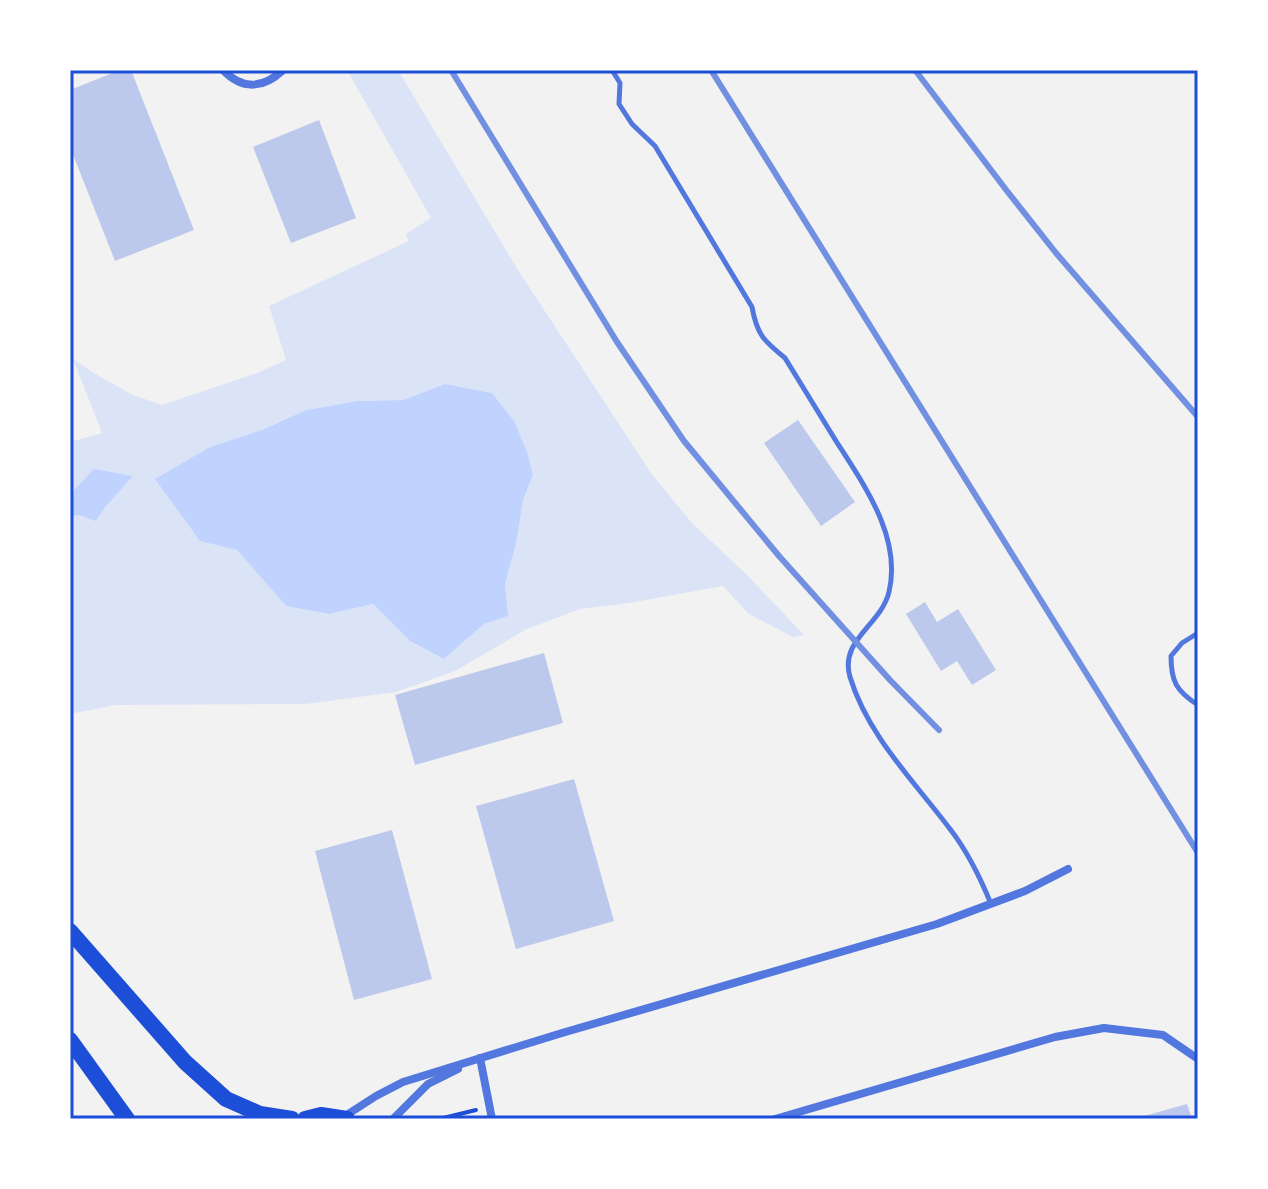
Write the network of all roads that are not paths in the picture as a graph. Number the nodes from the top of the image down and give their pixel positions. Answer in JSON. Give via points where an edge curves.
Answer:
{"nodes":[{"id":1,"x":223,"y":70,"type":"edge"},
{"id":2,"x":283,"y":70,"type":"edge"},
{"id":3,"x":612,"y":70,"type":"edge"},
{"id":4,"x":1198,"y":633,"type":"edge"},
{"id":5,"x":1198,"y":705,"type":"edge"},
{"id":6,"x":1068,"y":869,"type":"dead end"},
{"id":7,"x":991,"y":905,"type":"junction"},
{"id":8,"x":70,"y":931,"type":"edge"},
{"id":9,"x":70,"y":1040,"type":"edge"},
{"id":10,"x":480,"y":1058,"type":"junction"},
{"id":11,"x":1198,"y":1059,"type":"edge"},
{"id":12,"x":345,"y":1118,"type":"edge"},
{"id":13,"x":127,"y":1119,"type":"edge"},
{"id":14,"x":292,"y":1119,"type":"edge"},
{"id":15,"x":305,"y":1119,"type":"edge"},
{"id":16,"x":393,"y":1119,"type":"edge"},
{"id":17,"x":492,"y":1119,"type":"edge"},
{"id":18,"x":775,"y":1119,"type":"edge"}],
"edges":[{"from":1,"to":2,"type":"street","via":[[243,84],[262,84]]},
{"from":3,"to":7,"type":"lane","via":[[620,83],[619,104],[655,146],[752,307],[755,326],[785,358],[881,519],[891,576],[886,602],[849,652],[848,669],[864,712],[969,858]]},
{"from":4,"to":5,"type":"lane","via":[[1171,656],[1174,683]]},
{"from":6,"to":7,"type":"street"},
{"from":7,"to":10,"type":"street"},
{"from":8,"to":14,"type":"main road","via":[[185,1062],[226,1099],[260,1114]]},
{"from":9,"to":13,"type":"main road"},
{"from":10,"to":12,"type":"street","via":[[403,1082]]},
{"from":10,"to":16,"type":"street","via":[[428,1084]]},
{"from":10,"to":17,"type":"street"},
{"from":11,"to":18,"type":"street","via":[[1163,1035],[1104,1028],[1055,1037]]},
{"from":12,"to":15,"type":"main road"}]}
